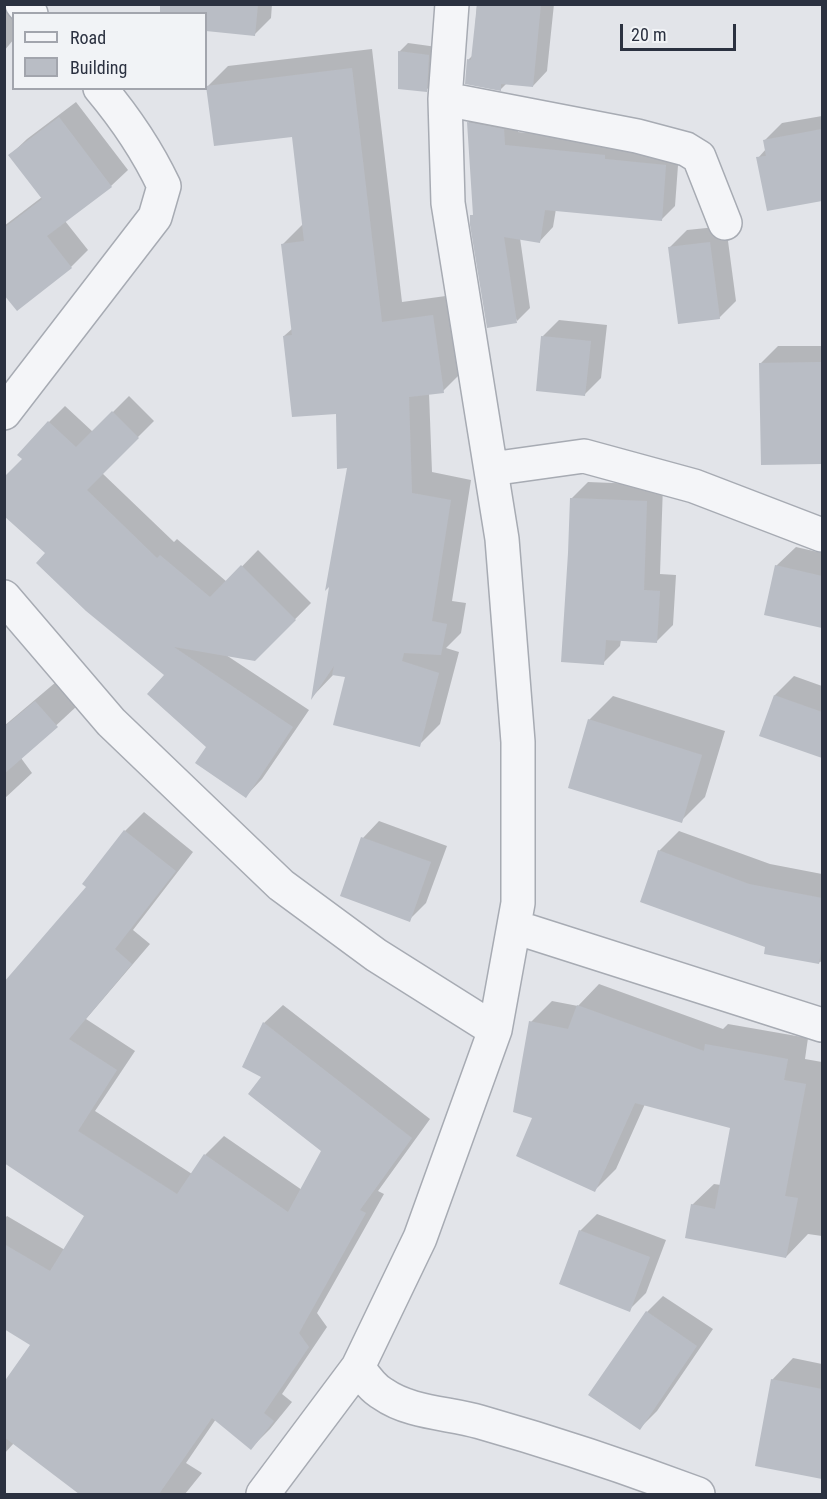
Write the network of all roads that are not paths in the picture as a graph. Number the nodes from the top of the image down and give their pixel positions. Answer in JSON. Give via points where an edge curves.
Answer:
{"nodes":[{"id":1,"x":452,"y":4,"type":"edge"},
{"id":2,"x":102,"y":90,"type":"edge"},
{"id":3,"x":444,"y":99,"type":"junction"},
{"id":4,"x":724,"y":223,"type":"dead end"},
{"id":5,"x":4,"y":413,"type":"edge"},
{"id":6,"x":491,"y":469,"type":"junction"},
{"id":7,"x":822,"y":535,"type":"edge"},
{"id":8,"x":4,"y":597,"type":"edge"},
{"id":9,"x":515,"y":927,"type":"junction"},
{"id":10,"x":822,"y":1025,"type":"edge"},
{"id":11,"x":495,"y":1030,"type":"junction"},
{"id":12,"x":358,"y":1367,"type":"junction"},
{"id":13,"x":263,"y":1494,"type":"edge"},
{"id":14,"x":698,"y":1494,"type":"edge"}],
"edges":[{"from":1,"to":3,"type":"street"},
{"from":2,"to":5,"type":"street","via":[[152,159],[164,186],[155,217]]},
{"from":3,"to":4,"type":"street","via":[[686,149],[699,157]]},
{"from":3,"to":6,"type":"street","via":[[448,203]]},
{"from":6,"to":7,"type":"street","via":[[584,456],[694,486]]},
{"from":6,"to":9,"type":"street","via":[[502,539],[518,742]]},
{"from":8,"to":11,"type":"street","via":[[111,722],[281,885],[376,955]]},
{"from":9,"to":10,"type":"street"},
{"from":9,"to":11,"type":"street"},
{"from":11,"to":12,"type":"street","via":[[420,1238]]},
{"from":12,"to":13,"type":"street"},
{"from":12,"to":14,"type":"street","via":[[382,1394],[404,1404],[477,1421],[613,1462]]}]}
